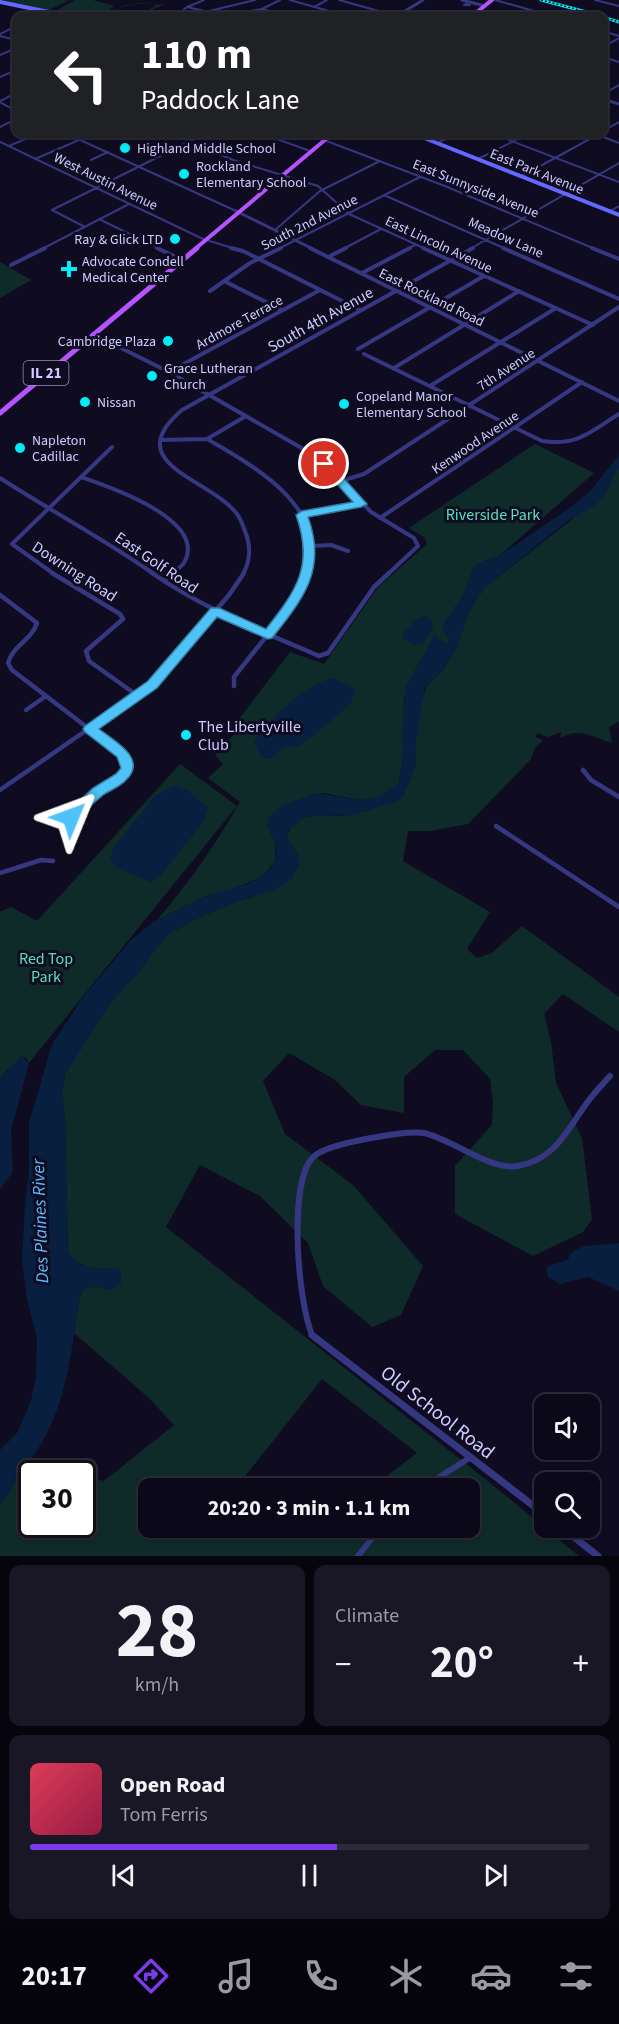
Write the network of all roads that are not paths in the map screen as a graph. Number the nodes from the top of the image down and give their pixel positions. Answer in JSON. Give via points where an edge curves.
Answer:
{"nodes":[{"id":1,"x":204,"y":0,"type":"edge"},
{"id":2,"x":255,"y":0,"type":"edge"},
{"id":3,"x":280,"y":0,"type":"edge"},
{"id":4,"x":290,"y":0,"type":"edge"},
{"id":5,"x":327,"y":0,"type":"edge"},
{"id":6,"x":339,"y":0,"type":"edge"},
{"id":7,"x":423,"y":0,"type":"edge"},
{"id":8,"x":462,"y":0,"type":"edge"},
{"id":9,"x":494,"y":0,"type":"edge"},
{"id":10,"x":596,"y":0,"type":"edge"},
{"id":11,"x":0,"y":2,"type":"edge"},
{"id":12,"x":485,"y":6,"type":"junction"},
{"id":13,"x":619,"y":6,"type":"edge"},
{"id":14,"x":187,"y":7,"type":"junction"},
{"id":15,"x":314,"y":7,"type":"junction"},
{"id":16,"x":262,"y":9,"type":"junction"},
{"id":17,"x":49,"y":12,"type":"edge"},
{"id":18,"x":181,"y":12,"type":"edge"},
{"id":19,"x":205,"y":12,"type":"joint"},
{"id":20,"x":244,"y":12,"type":"edge"},
{"id":21,"x":273,"y":12,"type":"edge"},
{"id":22,"x":330,"y":12,"type":"edge"},
{"id":23,"x":382,"y":12,"type":"edge"},
{"id":24,"x":404,"y":12,"type":"edge"},
{"id":25,"x":477,"y":12,"type":"edge"},
{"id":26,"x":538,"y":12,"type":"edge"},
{"id":27,"x":28,"y":138,"type":"edge"},
{"id":28,"x":76,"y":138,"type":"edge"},
{"id":29,"x":182,"y":138,"type":"edge"},
{"id":30,"x":195,"y":138,"type":"edge"},
{"id":31,"x":274,"y":138,"type":"edge"},
{"id":32,"x":327,"y":138,"type":"edge"},
{"id":33,"x":424,"y":138,"type":"edge"},
{"id":34,"x":448,"y":138,"type":"edge"},
{"id":35,"x":504,"y":138,"type":"edge"},
{"id":36,"x":519,"y":138,"type":"edge"},
{"id":37,"x":589,"y":138,"type":"edge"},
{"id":38,"x":80,"y":140,"type":"junction"},
{"id":39,"x":324,"y":140,"type":"junction"},
{"id":40,"x":189,"y":141,"type":"junction"},
{"id":41,"x":513,"y":141,"type":"junction"},
{"id":42,"x":0,"y":142,"type":"edge"},
{"id":43,"x":437,"y":143,"type":"junction"},
{"id":44,"x":9,"y":146,"type":"junction"},
{"id":45,"x":310,"y":151,"type":"junction"},
{"id":46,"x":108,"y":152,"type":"junction"},
{"id":47,"x":556,"y":157,"type":"junction"},
{"id":48,"x":35,"y":159,"type":"junction"},
{"id":49,"x":478,"y":159,"type":"junction"},
{"id":50,"x":91,"y":160,"type":"dead end"},
{"id":51,"x":380,"y":161,"type":"junction"},
{"id":52,"x":619,"y":163,"type":"edge"},
{"id":53,"x":138,"y":166,"type":"junction"},
{"id":54,"x":283,"y":174,"type":"junction"},
{"id":55,"x":599,"y":174,"type":"junction"},
{"id":56,"x":522,"y":176,"type":"junction"},
{"id":57,"x":420,"y":177,"type":"junction"},
{"id":58,"x":619,"y":182,"type":"edge"},
{"id":59,"x":95,"y":188,"type":"junction"},
{"id":60,"x":323,"y":189,"type":"junction"},
{"id":61,"x":565,"y":194,"type":"junction"},
{"id":62,"x":384,"y":195,"type":"junction"},
{"id":63,"x":129,"y":204,"type":"junction"},
{"id":64,"x":619,"y":206,"type":"edge"},
{"id":65,"x":236,"y":211,"type":"junction"},
{"id":66,"x":610,"y":211,"type":"junction"},
{"id":67,"x":348,"y":214,"type":"junction"},
{"id":68,"x":619,"y":215,"type":"edge"},
{"id":69,"x":99,"y":219,"type":"junction"},
{"id":70,"x":524,"y":219,"type":"junction"},
{"id":71,"x":85,"y":227,"type":"junction"},
{"id":72,"x":381,"y":229,"type":"junction"},
{"id":73,"x":275,"y":230,"type":"junction"},
{"id":74,"x":203,"y":239,"type":"junction"},
{"id":75,"x":296,"y":240,"type":"junction"},
{"id":76,"x":485,"y":240,"type":"junction"},
{"id":77,"x":415,"y":244,"type":"junction"},
{"id":78,"x":328,"y":257,"type":"junction"},
{"id":79,"x":180,"y":259,"type":"junction"},
{"id":80,"x":260,"y":259,"type":"junction"},
{"id":81,"x":450,"y":260,"type":"junction"},
{"id":82,"x":619,"y":260,"type":"edge"},
{"id":83,"x":11,"y":265,"type":"dead end"},
{"id":84,"x":362,"y":273,"type":"junction"},
{"id":85,"x":484,"y":276,"type":"junction"},
{"id":86,"x":224,"y":281,"type":"junction"},
{"id":87,"x":320,"y":290,"type":"junction"},
{"id":88,"x":396,"y":290,"type":"junction"},
{"id":89,"x":210,"y":291,"type":"dead end"},
{"id":90,"x":519,"y":291,"type":"junction"},
{"id":91,"x":619,"y":299,"type":"edge"},
{"id":92,"x":430,"y":307,"type":"junction"},
{"id":93,"x":619,"y":307,"type":"edge"},
{"id":94,"x":556,"y":308,"type":"junction"},
{"id":95,"x":282,"y":310,"type":"junction"},
{"id":96,"x":360,"y":310,"type":"junction"},
{"id":97,"x":466,"y":325,"type":"junction"},
{"id":98,"x":593,"y":325,"type":"junction"},
{"id":99,"x":93,"y":333,"type":"junction"},
{"id":100,"x":501,"y":342,"type":"junction"},
{"id":101,"x":358,"y":350,"type":"dead end"},
{"id":102,"x":364,"y":354,"type":"dead end"},
{"id":103,"x":539,"y":361,"type":"junction"},
{"id":104,"x":394,"y":368,"type":"junction"},
{"id":105,"x":169,"y":372,"type":"junction"},
{"id":106,"x":582,"y":382,"type":"junction"},
{"id":107,"x":430,"y":386,"type":"junction"},
{"id":108,"x":209,"y":395,"type":"junction"},
{"id":109,"x":619,"y":401,"type":"edge"},
{"id":110,"x":469,"y":406,"type":"junction"},
{"id":111,"x":0,"y":412,"type":"edge"},
{"id":112,"x":619,"y":414,"type":"edge"},
{"id":113,"x":246,"y":416,"type":"junction"},
{"id":114,"x":513,"y":429,"type":"junction"},
{"id":115,"x":207,"y":439,"type":"junction"},
{"id":116,"x":160,"y":440,"type":"junction"},
{"id":117,"x":112,"y":447,"type":"dead end"},
{"id":118,"x":81,"y":477,"type":"junction"},
{"id":119,"x":0,"y":478,"type":"edge"},
{"id":120,"x":341,"y":482,"type":"junction"},
{"id":121,"x":361,"y":504,"type":"junction"},
{"id":122,"x":47,"y":509,"type":"junction"},
{"id":123,"x":302,"y":515,"type":"junction"},
{"id":124,"x":380,"y":518,"type":"junction"},
{"id":125,"x":311,"y":546,"type":"junction"},
{"id":126,"x":348,"y":551,"type":"dead end"},
{"id":127,"x":164,"y":581,"type":"junction"},
{"id":128,"x":0,"y":596,"type":"edge"},
{"id":129,"x":215,"y":611,"type":"junction"},
{"id":130,"x":268,"y":635,"type":"junction"},
{"id":131,"x":234,"y":686,"type":"dead end"},
{"id":132,"x":46,"y":696,"type":"junction"},
{"id":133,"x":138,"y":696,"type":"junction"},
{"id":134,"x":26,"y":710,"type":"dead end"},
{"id":135,"x":90,"y":729,"type":"junction"},
{"id":136,"x":583,"y":770,"type":"dead end"},
{"id":137,"x":0,"y":790,"type":"edge"},
{"id":138,"x":619,"y":797,"type":"edge"},
{"id":139,"x":71,"y":817,"type":"dead end"},
{"id":140,"x":496,"y":826,"type":"dead end"},
{"id":141,"x":53,"y":861,"type":"dead end"},
{"id":142,"x":0,"y":873,"type":"edge"},
{"id":143,"x":619,"y":907,"type":"edge"},
{"id":144,"x":610,"y":1076,"type":"dead end"},
{"id":145,"x":312,"y":1335,"type":"joint"},
{"id":146,"x":471,"y":1457,"type":"junction"},
{"id":147,"x":438,"y":1478,"type":"edge"},
{"id":148,"x":534,"y":1507,"type":"edge"},
{"id":149,"x":372,"y":1538,"type":"edge"},
{"id":150,"x":575,"y":1538,"type":"edge"},
{"id":151,"x":358,"y":1556,"type":"edge"},
{"id":152,"x":598,"y":1556,"type":"edge"}],
"edges":[{"from":1,"to":14,"type":"street"},
{"from":2,"to":19,"type":"street"},
{"from":3,"to":16,"type":"street"},
{"from":4,"to":15,"type":"street"},
{"from":5,"to":15,"type":"street"},
{"from":6,"to":23,"type":"street"},
{"from":7,"to":24,"type":"street"},
{"from":8,"to":12,"type":"street"},
{"from":9,"to":12,"type":"main road"},
{"from":9,"to":26,"type":"street"},
{"from":10,"to":13,"type":"street"},
{"from":11,"to":17,"type":"main road"},
{"from":12,"to":25,"type":"main road"},
{"from":14,"to":18,"type":"street"},
{"from":14,"to":19,"type":"street"},
{"from":15,"to":22,"type":"street"},
{"from":16,"to":20,"type":"street"},
{"from":16,"to":21,"type":"street"},
{"from":27,"to":44,"type":"street"},
{"from":28,"to":38,"type":"street"},
{"from":29,"to":40,"type":"street","name":"East Lincoln Avenue"},
{"from":30,"to":40,"type":"street"},
{"from":31,"to":45,"type":"street"},
{"from":32,"to":39,"type":"main road","number":"IL 21"},
{"from":33,"to":43,"type":"main road","name":"East Park Avenue"},
{"from":34,"to":43,"type":"street"},
{"from":35,"to":41,"type":"street"},
{"from":36,"to":41,"type":"street"},
{"from":37,"to":47,"type":"street"},
{"from":38,"to":46,"type":"street"},
{"from":38,"to":48,"type":"street"},
{"from":39,"to":45,"type":"main road","number":"IL 21"},
{"from":39,"to":51,"type":"street","name":"East Sunnyside Avenue"},
{"from":40,"to":53,"type":"street"},
{"from":40,"to":54,"type":"street","name":"East Lincoln Avenue"},
{"from":41,"to":47,"type":"street"},
{"from":41,"to":49,"type":"street"},
{"from":42,"to":44,"type":"street","name":"West Austin Avenue"},
{"from":43,"to":49,"type":"main road","name":"East Park Avenue"},
{"from":44,"to":48,"type":"street","name":"West Austin Avenue"},
{"from":45,"to":54,"type":"main road","number":"IL 21"},
{"from":46,"to":50,"type":"street"},
{"from":46,"to":53,"type":"street"},
{"from":47,"to":55,"type":"street"},
{"from":47,"to":56,"type":"street"},
{"from":48,"to":59,"type":"street","name":"West Austin Avenue"},
{"from":49,"to":56,"type":"main road","name":"East Park Avenue"},
{"from":51,"to":57,"type":"street","name":"East Sunnyside Avenue"},
{"from":51,"to":60,"type":"street"},
{"from":52,"to":55,"type":"street","name":"South 4th Avenue"},
{"from":53,"to":59,"type":"street"},
{"from":53,"to":65,"type":"street"},
{"from":54,"to":60,"type":"street","name":"East Lincoln Avenue"},
{"from":54,"to":65,"type":"main road","number":"IL 21"},
{"from":55,"to":58,"type":"street"},
{"from":55,"to":61,"type":"street","name":"South 4th Avenue"},
{"from":56,"to":61,"type":"main road","name":"East Park Avenue"},
{"from":57,"to":62,"type":"street","name":"South 2nd Avenue"},
{"from":57,"to":70,"type":"street","name":"East Sunnyside Avenue"},
{"from":59,"to":63,"type":"street","name":"West Austin Avenue"},
{"from":59,"to":71,"type":"street","via":[[52,210]]},
{"from":60,"to":67,"type":"street","name":"East Lincoln Avenue"},
{"from":60,"to":73,"type":"street"},
{"from":61,"to":66,"type":"main road","name":"East Park Avenue"},
{"from":61,"to":70,"type":"street","name":"South 4th Avenue"},
{"from":62,"to":67,"type":"street","name":"South 2nd Avenue"},
{"from":62,"to":76,"type":"street","name":"Meadow Lane"},
{"from":63,"to":69,"type":"street"},
{"from":63,"to":74,"type":"street","name":"West Austin Avenue"},
{"from":64,"to":66,"type":"street"},
{"from":65,"to":73,"type":"street","name":"East Rockland Road"},
{"from":65,"to":74,"type":"main road","number":"IL 21"},
{"from":66,"to":68,"type":"main road","name":"East Park Avenue"},
{"from":67,"to":72,"type":"street","name":"East Lincoln Avenue"},
{"from":67,"to":75,"type":"street","name":"South 2nd Avenue"},
{"from":69,"to":71,"type":"street"},
{"from":69,"to":79,"type":"street"},
{"from":70,"to":76,"type":"street","name":"South 4th Avenue"},
{"from":70,"to":82,"type":"street","name":"East Sunnyside Avenue"},
{"from":71,"to":83,"type":"street"},
{"from":72,"to":77,"type":"street","name":"East Lincoln Avenue"},
{"from":72,"to":78,"type":"street"},
{"from":73,"to":75,"type":"street","name":"East Rockland Road"},
{"from":74,"to":79,"type":"main road","number":"IL 21"},
{"from":74,"to":80,"type":"street","name":"West Austin Avenue"},
{"from":75,"to":78,"type":"street","name":"East Rockland Road"},
{"from":75,"to":80,"type":"street","name":"South 2nd Avenue"},
{"from":76,"to":81,"type":"street","name":"South 4th Avenue"},
{"from":76,"to":91,"type":"street","name":"Meadow Lane"},
{"from":77,"to":81,"type":"street","name":"East Lincoln Avenue"},
{"from":77,"to":84,"type":"street"},
{"from":78,"to":84,"type":"street","name":"East Rockland Road"},
{"from":79,"to":99,"type":"main road","number":"IL 21"},
{"from":80,"to":86,"type":"street","name":"South 2nd Avenue"},
{"from":80,"to":87,"type":"street","name":"West Austin Avenue"},
{"from":81,"to":85,"type":"street","name":"East Lincoln Avenue"},
{"from":81,"to":88,"type":"street","name":"South 4th Avenue"},
{"from":84,"to":88,"type":"street","name":"East Rockland Road"},
{"from":85,"to":90,"type":"street","name":"East Lincoln Avenue"},
{"from":85,"to":92,"type":"street"},
{"from":86,"to":89,"type":"street","name":"South 2nd Avenue"},
{"from":86,"to":95,"type":"street"},
{"from":87,"to":95,"type":"street","name":"Ardmore Terrace"},
{"from":87,"to":96,"type":"street","name":"West Austin Avenue"},
{"from":88,"to":92,"type":"street","name":"East Rockland Road"},
{"from":88,"to":96,"type":"street","name":"South 4th Avenue"},
{"from":90,"to":94,"type":"street","name":"East Lincoln Avenue"},
{"from":90,"to":97,"type":"street"},
{"from":92,"to":97,"type":"street","name":"East Rockland Road"},
{"from":92,"to":101,"type":"street"},
{"from":93,"to":98,"type":"street","name":"7th Avenue"},
{"from":94,"to":98,"type":"street","name":"East Lincoln Avenue"},
{"from":94,"to":100,"type":"street"},
{"from":95,"to":105,"type":"street","name":"Ardmore Terrace"},
{"from":96,"to":108,"type":"street","name":"South 4th Avenue"},
{"from":97,"to":100,"type":"street","name":"East Rockland Road"},
{"from":97,"to":104,"type":"street"},
{"from":98,"to":103,"type":"street","name":"7th Avenue"},
{"from":99,"to":105,"type":"street"},
{"from":99,"to":111,"type":"main road","number":"IL 21"},
{"from":100,"to":103,"type":"street","name":"East Rockland Road"},
{"from":100,"to":107,"type":"street"},
{"from":102,"to":104,"type":"street"},
{"from":103,"to":106,"type":"street","name":"East Rockland Road"},
{"from":103,"to":110,"type":"street","name":"7th Avenue"},
{"from":104,"to":107,"type":"street"},
{"from":105,"to":108,"type":"street"},
{"from":106,"to":109,"type":"street","name":"East Rockland Road"},
{"from":106,"to":114,"type":"street","name":"Kenwood Avenue"},
{"from":107,"to":110,"type":"street"},
{"from":108,"to":113,"type":"street"},
{"from":108,"to":116,"type":"street","name":"South 4th Avenue","via":[[168,422]]},
{"from":110,"to":114,"type":"street"},
{"from":110,"to":120,"type":"street","name":"7th Avenue","via":[[364,474]]},
{"from":112,"to":114,"type":"street","via":[[580,441],[564,444],[542,441]]},
{"from":113,"to":115,"type":"street"},
{"from":113,"to":120,"type":"street","via":[[315,456]]},
{"from":114,"to":124,"type":"street","name":"Kenwood Avenue"},
{"from":115,"to":116,"type":"street"},
{"from":115,"to":123,"type":"street","via":[[265,473],[286,492]]},
{"from":116,"to":129,"type":"street","via":[[166,462],[230,506],[247,531],[250,545],[245,571]]},
{"from":117,"to":118,"type":"street"},
{"from":118,"to":122,"type":"street"},
{"from":118,"to":127,"type":"street","via":[[125,493],[166,517],[182,532],[187,546],[185,562]]},
{"from":119,"to":122,"type":"street","name":"East Golf Road"},
{"from":120,"to":121,"type":"street"},
{"from":121,"to":123,"type":"street"},
{"from":121,"to":124,"type":"street"},
{"from":122,"to":127,"type":"street","name":"East Golf Road","via":[[118,549]]},
{"from":122,"to":133,"type":"street","name":"Downing Road","via":[[11,544],[126,618],[85,654]]},
{"from":123,"to":125,"type":"street"},
{"from":124,"to":130,"type":"street","name":"East Golf Road","via":[[414,538],[418,543],[416,549],[374,587],[328,653],[319,656]]},
{"from":125,"to":126,"type":"street","via":[[331,545]]},
{"from":125,"to":130,"type":"street","via":[[303,587]]},
{"from":127,"to":129,"type":"street","name":"East Golf Road"},
{"from":128,"to":132,"type":"street","via":[[37,623],[33,632],[12,650],[8,663]]},
{"from":129,"to":130,"type":"street","name":"East Golf Road"},
{"from":129,"to":133,"type":"street","via":[[160,677]]},
{"from":130,"to":131,"type":"street","via":[[234,677]]},
{"from":132,"to":134,"type":"street"},
{"from":132,"to":135,"type":"street"},
{"from":133,"to":135,"type":"street"},
{"from":135,"to":137,"type":"street"},
{"from":135,"to":139,"type":"street","via":[[122,754],[128,769]]},
{"from":136,"to":138,"type":"street","via":[[591,780]]},
{"from":140,"to":143,"type":"street"},
{"from":141,"to":142,"type":"street","via":[[41,860]]},
{"from":144,"to":145,"type":"street","via":[[548,1154],[518,1166],[505,1166],[421,1132],[343,1146],[311,1158],[301,1186],[298,1221],[303,1299]]},
{"from":145,"to":146,"type":"street","name":"Old School Road"},
{"from":146,"to":147,"type":"street"},
{"from":146,"to":148,"type":"street","name":"Old School Road"},
{"from":149,"to":151,"type":"street"},
{"from":150,"to":152,"type":"street"}]}
